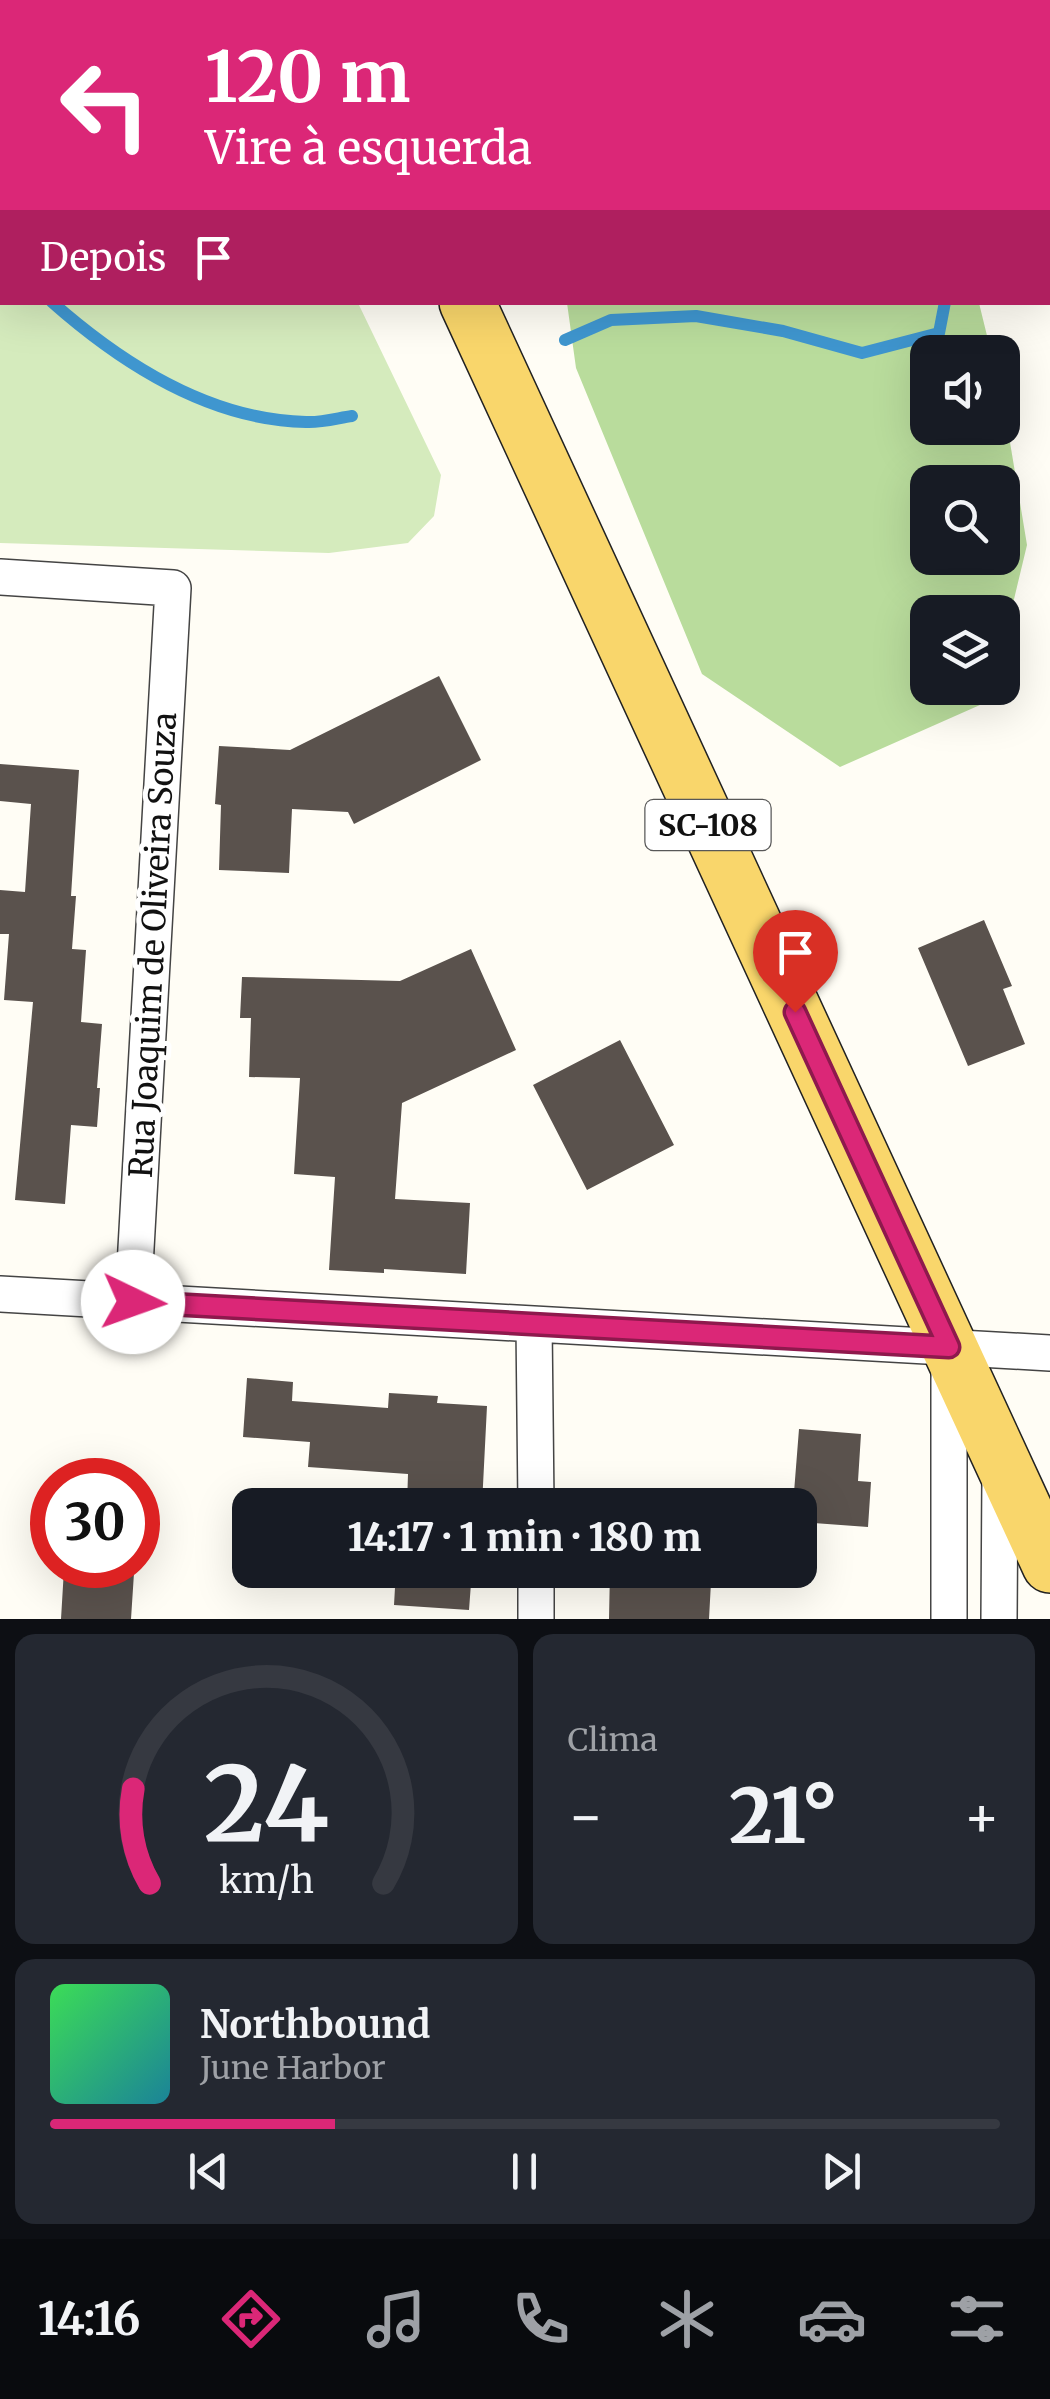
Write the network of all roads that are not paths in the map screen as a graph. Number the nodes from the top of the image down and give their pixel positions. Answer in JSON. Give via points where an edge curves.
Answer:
{"nodes":[{"id":1,"x":468,"y":305,"type":"edge"},
{"id":2,"x":0,"y":577,"type":"edge"},
{"id":3,"x":0,"y":1294,"type":"edge"},
{"id":4,"x":133,"y":1302,"type":"junction"},
{"id":5,"x":534,"y":1324,"type":"junction"},
{"id":6,"x":949,"y":1347,"type":"junction"},
{"id":7,"x":1050,"y":1353,"type":"edge"},
{"id":8,"x":1000,"y":1459,"type":"junction"},
{"id":9,"x":536,"y":1488,"type":"edge"},
{"id":10,"x":1050,"y":1565,"type":"edge"},
{"id":11,"x":536,"y":1588,"type":"edge"},
{"id":12,"x":536,"y":1619,"type":"edge"},
{"id":13,"x":949,"y":1619,"type":"edge"},
{"id":14,"x":1000,"y":1619,"type":"edge"}],
"edges":[{"from":1,"to":6,"type":"main road","number":"SC-108"},
{"from":2,"to":4,"type":"street","name":"Rua Joaquim de Oliveira Souza","via":[[173,588]]},
{"from":3,"to":4,"type":"street"},
{"from":4,"to":5,"type":"street"},
{"from":5,"to":6,"type":"street"},
{"from":5,"to":9,"type":"street"},
{"from":6,"to":7,"type":"street"},
{"from":6,"to":8,"type":"main road","number":"SC-108"},
{"from":6,"to":13,"type":"street"},
{"from":8,"to":10,"type":"main road","number":"SC-108"},
{"from":8,"to":14,"type":"street"},
{"from":11,"to":12,"type":"street"}]}
